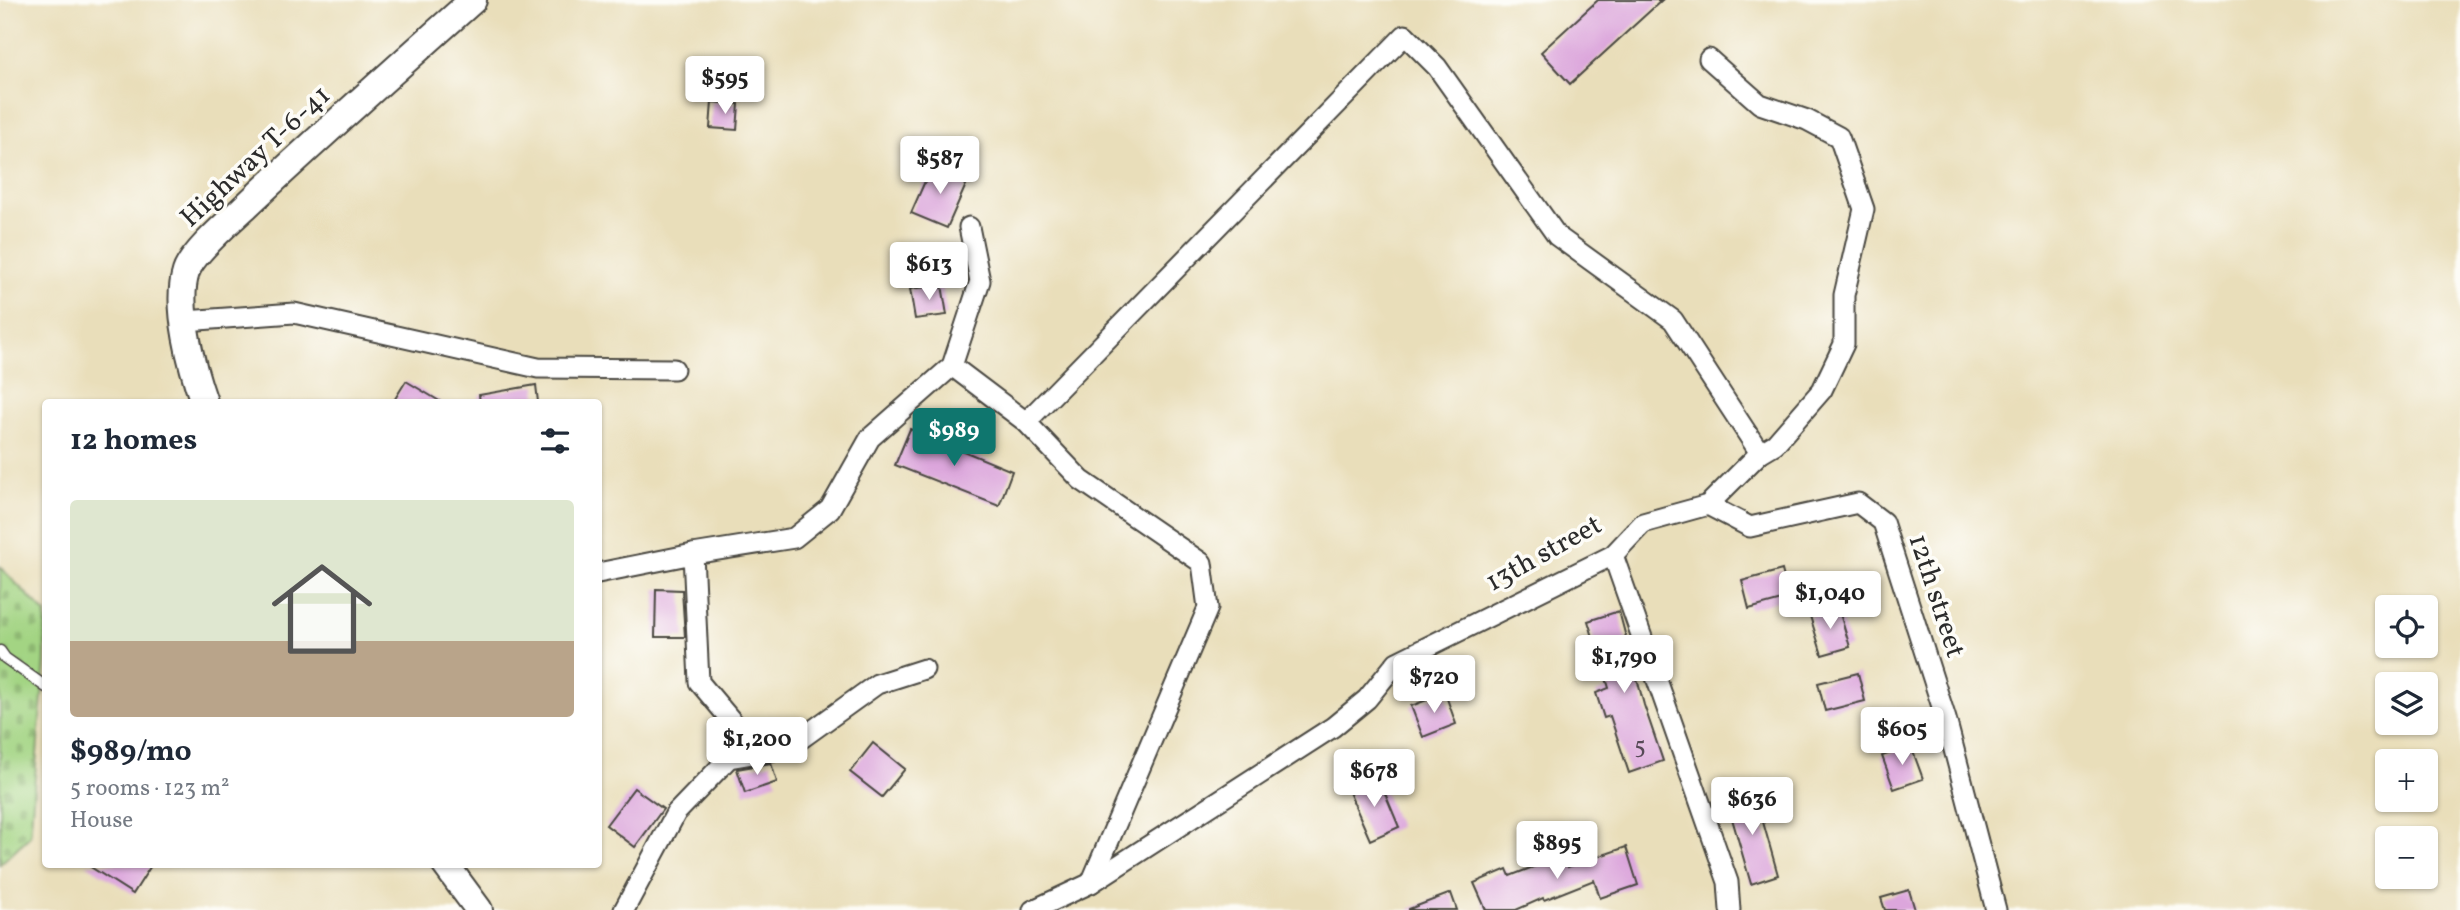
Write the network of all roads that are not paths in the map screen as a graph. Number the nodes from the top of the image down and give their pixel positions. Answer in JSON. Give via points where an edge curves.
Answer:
{"nodes":[{"id":1,"x":473,"y":0,"type":"edge"},
{"id":2,"x":1709,"y":59,"type":"dead end"},
{"id":3,"x":969,"y":227,"type":"dead end"},
{"id":4,"x":185,"y":321,"type":"junction"},
{"id":5,"x":952,"y":366,"type":"junction"},
{"id":6,"x":674,"y":369,"type":"dead end"},
{"id":7,"x":203,"y":399,"type":"edge"},
{"id":8,"x":1026,"y":422,"type":"junction"},
{"id":9,"x":1760,"y":453,"type":"junction"},
{"id":10,"x":1708,"y":505,"type":"junction"},
{"id":11,"x":693,"y":554,"type":"junction"},
{"id":12,"x":1613,"y":555,"type":"junction"},
{"id":13,"x":602,"y":572,"type":"edge"},
{"id":14,"x":0,"y":651,"type":"edge"},
{"id":15,"x":924,"y":669,"type":"dead end"},
{"id":16,"x":42,"y":684,"type":"edge"},
{"id":17,"x":729,"y":758,"type":"junction"},
{"id":18,"x":448,"y":868,"type":"edge"},
{"id":19,"x":1091,"y":883,"type":"junction"},
{"id":20,"x":479,"y":910,"type":"edge"},
{"id":21,"x":624,"y":910,"type":"edge"},
{"id":22,"x":1033,"y":910,"type":"edge"},
{"id":23,"x":1730,"y":910,"type":"edge"},
{"id":24,"x":1996,"y":910,"type":"edge"}],
"edges":[{"from":1,"to":4,"type":"main road","name":"Highway T-6-41","via":[[211,239],[187,269],[181,295]]},
{"from":2,"to":9,"type":"street","name":"13th street","via":[[1760,104],[1839,137],[1864,209],[1844,295],[1844,344],[1822,390],[1775,444]]},
{"from":3,"to":5,"type":"street","via":[[980,281]]},
{"from":4,"to":6,"type":"street","via":[[294,313],[538,368]]},
{"from":4,"to":7,"type":"main road","name":"Highway T-6-41","via":[[191,363]]},
{"from":5,"to":8,"type":"street"},
{"from":5,"to":11,"type":"street","via":[[870,438],[830,509],[794,538]]},
{"from":8,"to":9,"type":"street","via":[[1405,36],[1437,67],[1557,236],[1673,320]]},
{"from":8,"to":19,"type":"street","via":[[1081,480],[1202,563],[1208,608]]},
{"from":9,"to":10,"type":"street","name":"13th street"},
{"from":10,"to":12,"type":"street","name":"13th street","via":[[1643,523]]},
{"from":10,"to":24,"type":"street","name":"12th street","via":[[1750,527],[1858,503],[1883,522],[1946,719]]},
{"from":11,"to":13,"type":"street"},
{"from":11,"to":17,"type":"street","via":[[699,682],[736,726]]},
{"from":12,"to":19,"type":"street","name":"13th street","via":[[1397,662],[1367,699],[1333,727]]},
{"from":12,"to":23,"type":"street","via":[[1728,882]]},
{"from":14,"to":16,"type":"lane"},
{"from":15,"to":17,"type":"street","via":[[877,684],[788,748]]},
{"from":17,"to":21,"type":"street","via":[[676,813]]},
{"from":18,"to":20,"type":"main road"},
{"from":19,"to":22,"type":"street","name":"13th street"}]}
